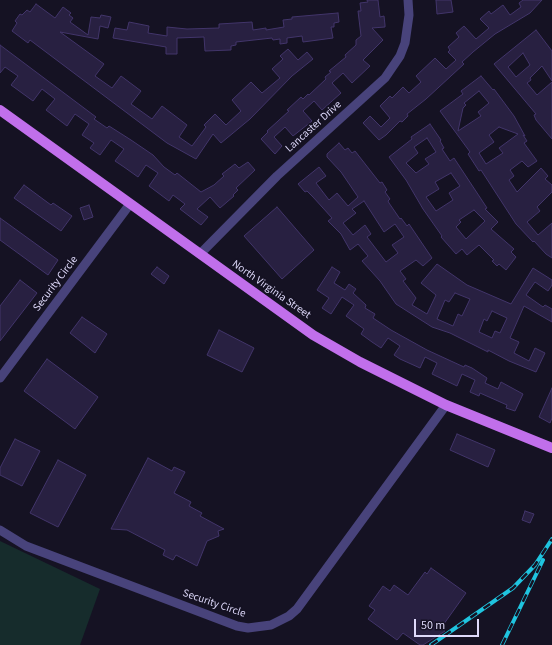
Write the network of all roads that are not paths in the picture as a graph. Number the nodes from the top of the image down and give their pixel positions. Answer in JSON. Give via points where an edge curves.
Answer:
{"nodes":[{"id":1,"x":408,"y":0,"type":"edge"},
{"id":2,"x":0,"y":110,"type":"edge"},
{"id":3,"x":130,"y":204,"type":"junction"},
{"id":4,"x":200,"y":254,"type":"junction"},
{"id":5,"x":0,"y":378,"type":"edge"},
{"id":6,"x":446,"y":405,"type":"junction"},
{"id":7,"x":552,"y":448,"type":"edge"},
{"id":8,"x":0,"y":530,"type":"edge"}],
"edges":[{"from":1,"to":4,"type":"street","name":"Lancaster Drive","via":[[409,15],[405,43],[400,56],[385,78],[278,176]]},
{"from":2,"to":3,"type":"main road","name":"North Virginia Street"},
{"from":3,"to":4,"type":"main road","name":"North Virginia Street"},
{"from":3,"to":5,"type":"street","name":"Security Circle"},
{"from":4,"to":6,"type":"main road","name":"North Virginia Street","via":[[313,334],[360,362]]},
{"from":6,"to":7,"type":"main road","name":"North Virginia Street"},
{"from":6,"to":8,"type":"street","name":"Security Circle","via":[[297,609],[271,625],[248,628],[237,626],[26,546]]}]}
